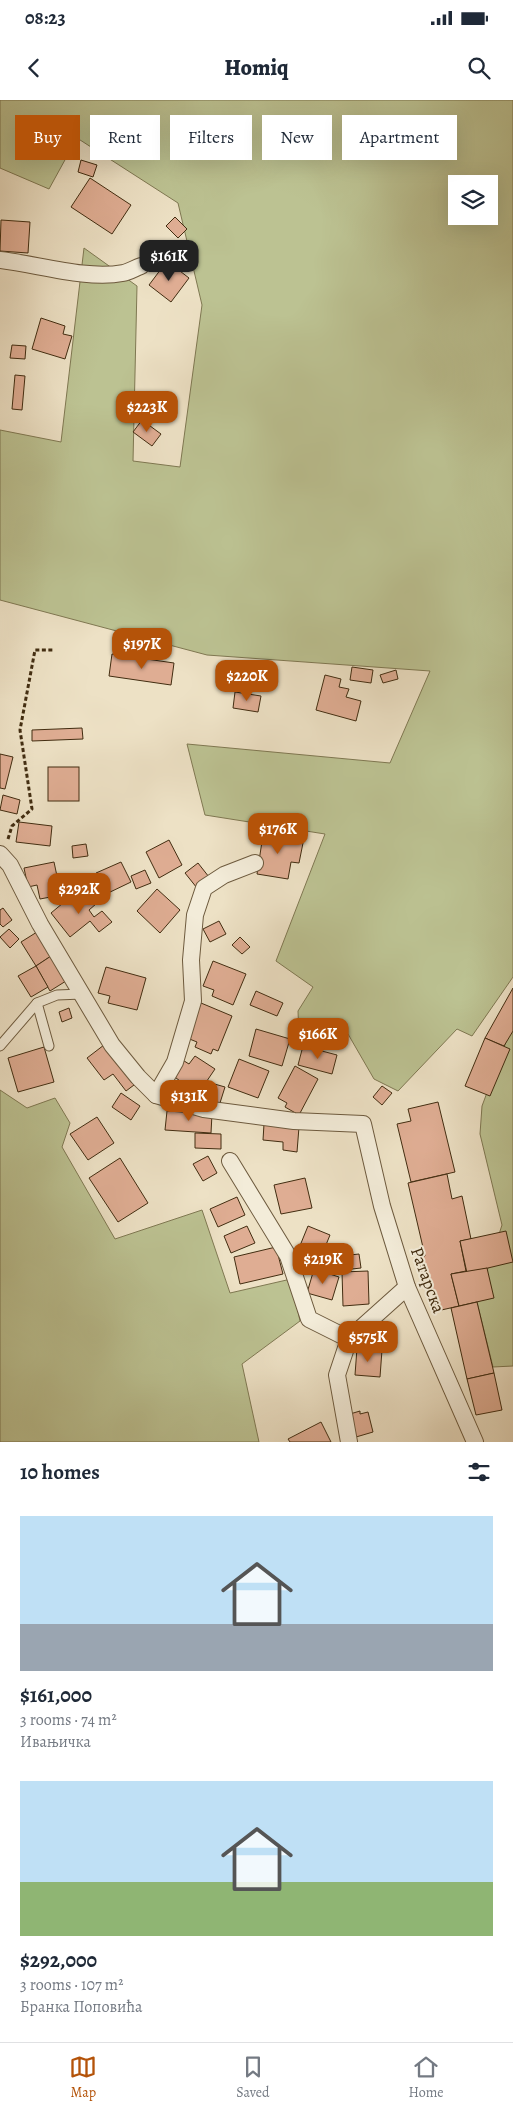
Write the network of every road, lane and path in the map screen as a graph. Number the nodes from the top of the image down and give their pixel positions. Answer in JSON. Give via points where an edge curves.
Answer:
{"nodes":[{"id":1,"x":0,"y":260,"type":"edge"},
{"id":2,"x":141,"y":266,"type":"dead end"},
{"id":3,"x":54,"y":650,"type":"dead end"},
{"id":4,"x":1,"y":855,"type":"edge"},
{"id":5,"x":255,"y":863,"type":"dead end"},
{"id":6,"x":82,"y":994,"type":"junction"},
{"id":7,"x":37,"y":1003,"type":"junction"},
{"id":8,"x":0,"y":1046,"type":"edge"},
{"id":9,"x":48,"y":1046,"type":"dead end"},
{"id":10,"x":156,"y":1096,"type":"junction"},
{"id":11,"x":230,"y":1161,"type":"dead end"},
{"id":12,"x":407,"y":1287,"type":"junction"},
{"id":13,"x":349,"y":1338,"type":"junction"},
{"id":14,"x":349,"y":1442,"type":"edge"},
{"id":15,"x":475,"y":1442,"type":"edge"}],
"edges":[{"from":1,"to":2,"type":"street","via":[[104,274],[124,273]]},
{"from":3,"to":4,"type":"path","via":[[35,650],[20,730],[32,810],[12,826]]},
{"from":4,"to":6,"type":"street","via":[[10,865],[40,924]]},
{"from":5,"to":10,"type":"street","via":[[224,875],[204,888],[195,915],[191,960],[193,1001],[175,1062]]},
{"from":6,"to":7,"type":"lane","via":[[57,995]]},
{"from":6,"to":10,"type":"street","via":[[112,1045]]},
{"from":7,"to":8,"type":"lane"},
{"from":7,"to":9,"type":"lane"},
{"from":10,"to":12,"type":"street","name":"Ратарска","via":[[204,1109],[294,1121],[363,1124],[382,1206]]},
{"from":11,"to":13,"type":"street","via":[[288,1256],[309,1319]]},
{"from":12,"to":13,"type":"street"},
{"from":12,"to":15,"type":"street","name":"Ратарска"},
{"from":13,"to":14,"type":"street","via":[[337,1375]]}]}
